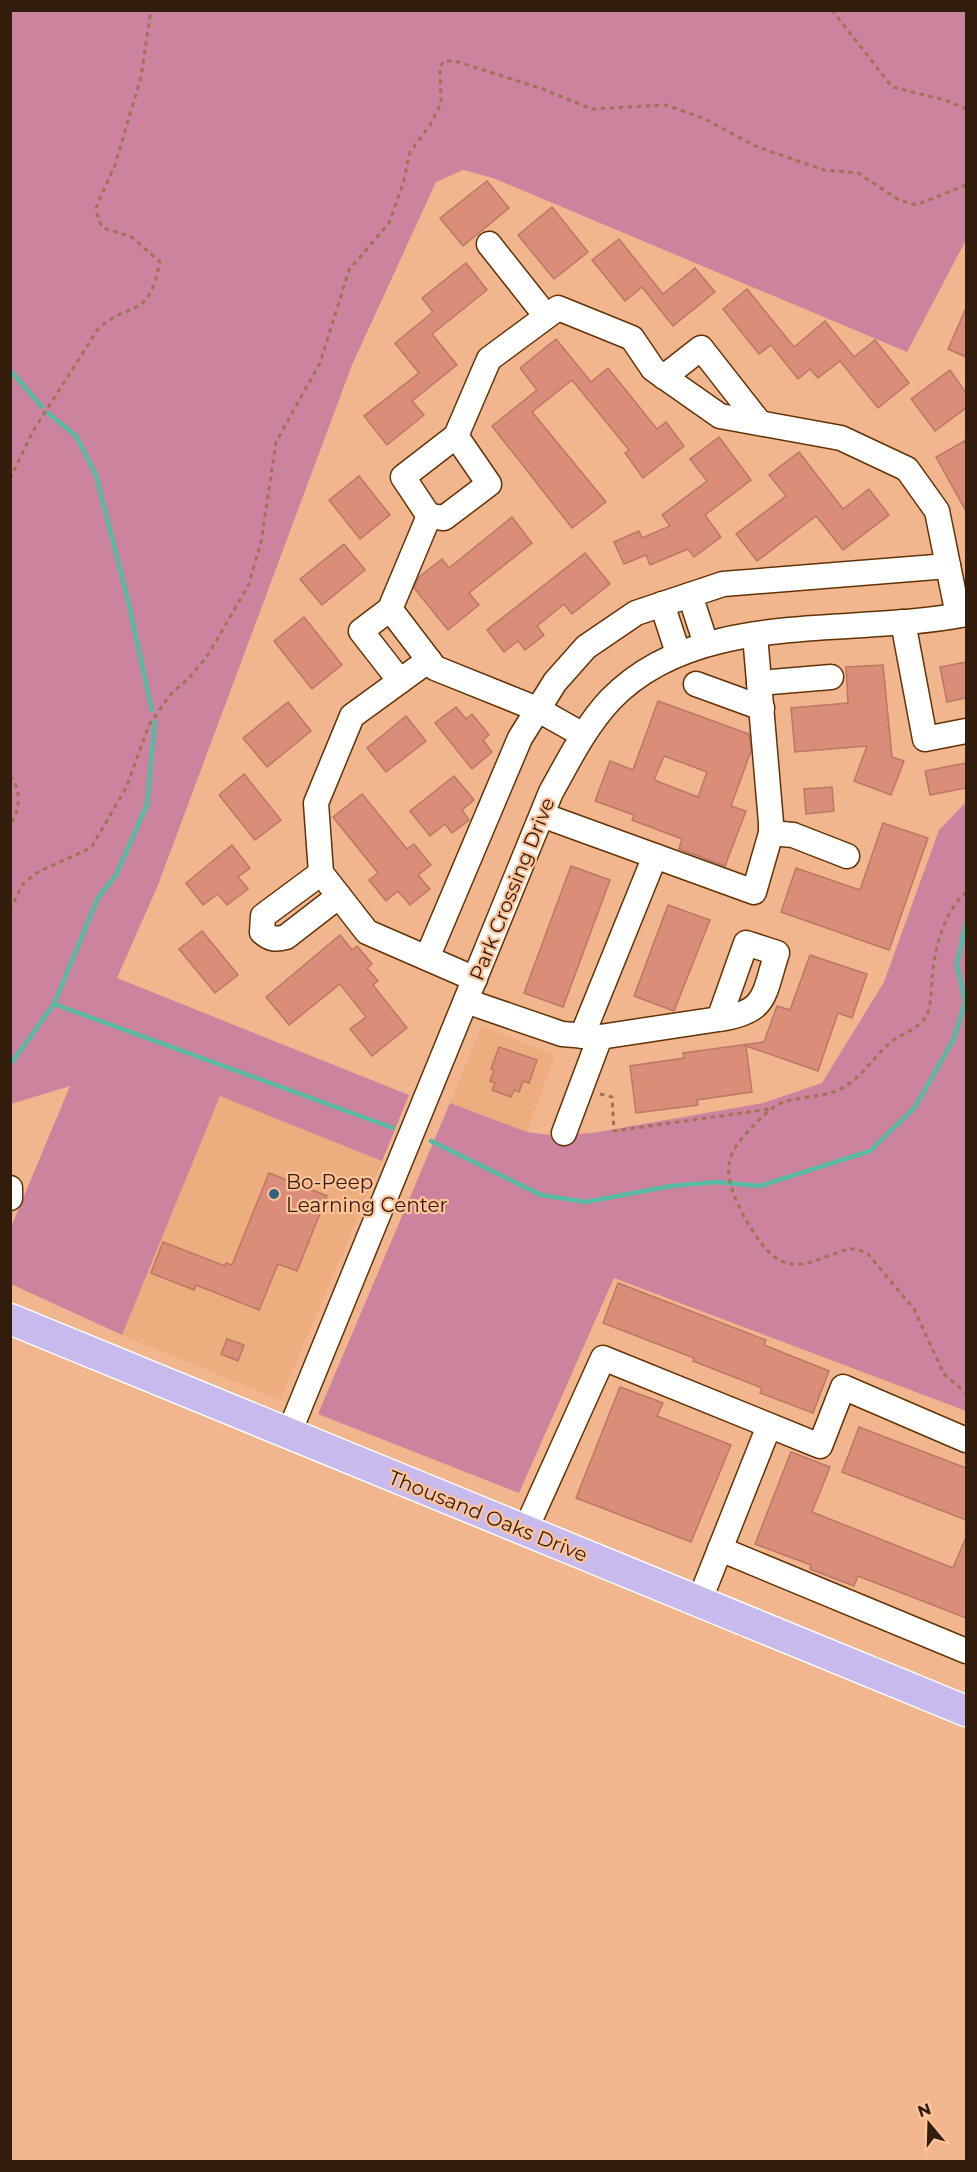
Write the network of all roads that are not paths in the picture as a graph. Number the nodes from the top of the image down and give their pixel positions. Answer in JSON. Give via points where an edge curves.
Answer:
{"nodes":[{"id":1,"x":489,"y":244,"type":"dead end"},
{"id":2,"x":546,"y":316,"type":"junction"},
{"id":3,"x":664,"y":377,"type":"junction"},
{"id":4,"x":759,"y":422,"type":"junction"},
{"id":5,"x":456,"y":436,"type":"junction"},
{"id":6,"x":429,"y":516,"type":"junction"},
{"id":7,"x":948,"y":566,"type":"junction"},
{"id":8,"x":690,"y":595,"type":"junction"},
{"id":9,"x":662,"y":604,"type":"junction"},
{"id":10,"x":390,"y":609,"type":"junction"},
{"id":11,"x":962,"y":614,"type":"edge"},
{"id":12,"x":903,"y":622,"type":"junction"},
{"id":13,"x":755,"y":635,"type":"junction"},
{"id":14,"x":706,"y":644,"type":"junction"},
{"id":15,"x":678,"y":653,"type":"junction"},
{"id":16,"x":429,"y":660,"type":"junction"},
{"id":17,"x":831,"y":677,"type":"dead end"},
{"id":18,"x":400,"y":681,"type":"junction"},
{"id":19,"x":759,"y":683,"type":"junction"},
{"id":20,"x":696,"y":684,"type":"dead end"},
{"id":21,"x":762,"y":708,"type":"junction"},
{"id":22,"x":537,"y":710,"type":"junction"},
{"id":23,"x":966,"y":731,"type":"edge"},
{"id":24,"x":583,"y":735,"type":"junction"},
{"id":25,"x":542,"y":815,"type":"junction"},
{"id":26,"x":771,"y":833,"type":"junction"},
{"id":27,"x":655,"y":856,"type":"junction"},
{"id":28,"x":848,"y":856,"type":"dead end"},
{"id":29,"x":321,"y":873,"type":"junction"},
{"id":30,"x":339,"y":896,"type":"junction"},
{"id":31,"x":426,"y":958,"type":"junction"},
{"id":32,"x":471,"y":990,"type":"junction"},
{"id":33,"x":719,"y":1019,"type":"dead end"},
{"id":34,"x":591,"y":1036,"type":"junction"},
{"id":35,"x":564,"y":1133,"type":"dead end"},
{"id":36,"x":10,"y":1188,"type":"edge"},
{"id":37,"x":10,"y":1198,"type":"edge"},
{"id":38,"x":10,"y":1319,"type":"edge"},
{"id":39,"x":769,"y":1426,"type":"junction"},
{"id":40,"x":289,"y":1433,"type":"junction"},
{"id":41,"x":966,"y":1440,"type":"edge"},
{"id":42,"x":525,"y":1531,"type":"junction"},
{"id":43,"x":720,"y":1549,"type":"junction"},
{"id":44,"x":699,"y":1602,"type":"junction"},
{"id":45,"x":966,"y":1652,"type":"edge"},
{"id":46,"x":966,"y":1711,"type":"edge"}],
"edges":[{"from":1,"to":2,"type":"street"},
{"from":2,"to":3,"type":"street","via":[[558,308],[632,338],[653,369]]},
{"from":2,"to":5,"type":"street","via":[[489,359]]},
{"from":3,"to":4,"type":"street","via":[[720,416]]},
{"from":3,"to":4,"type":"street","via":[[701,348]]},
{"from":4,"to":7,"type":"street","via":[[841,438],[907,469],[937,511]]},
{"from":5,"to":6,"type":"street","via":[[403,477]]},
{"from":5,"to":6,"type":"street","via":[[489,484],[444,518]]},
{"from":6,"to":10,"type":"street"},
{"from":7,"to":8,"type":"street","via":[[723,584]]},
{"from":7,"to":11,"type":"street"},
{"from":8,"to":9,"type":"street"},
{"from":8,"to":14,"type":"street"},
{"from":9,"to":15,"type":"street"},
{"from":9,"to":22,"type":"street","via":[[636,613],[586,647]]},
{"from":10,"to":16,"type":"street"},
{"from":10,"to":18,"type":"street","via":[[362,631]]},
{"from":11,"to":12,"type":"street","name":"Park Crossing Drive"},
{"from":12,"to":13,"type":"street","name":"Park Crossing Drive"},
{"from":12,"to":23,"type":"street","via":[[925,740]]},
{"from":13,"to":14,"type":"street","name":"Park Crossing Drive"},
{"from":13,"to":19,"type":"street"},
{"from":14,"to":15,"type":"street","name":"Park Crossing Drive"},
{"from":15,"to":24,"type":"street","name":"Park Crossing Drive","via":[[628,684]]},
{"from":16,"to":18,"type":"street"},
{"from":16,"to":22,"type":"street","via":[[435,668]]},
{"from":17,"to":19,"type":"street"},
{"from":18,"to":29,"type":"street","via":[[352,716],[316,803]]},
{"from":19,"to":21,"type":"street"},
{"from":20,"to":21,"type":"street"},
{"from":21,"to":26,"type":"street"},
{"from":22,"to":24,"type":"street"},
{"from":22,"to":31,"type":"street","via":[[520,738]]},
{"from":24,"to":25,"type":"street","name":"Park Crossing Drive"},
{"from":25,"to":27,"type":"street"},
{"from":25,"to":32,"type":"street","name":"Park Crossing Drive"},
{"from":26,"to":27,"type":"street","via":[[754,892]]},
{"from":26,"to":28,"type":"street","via":[[793,835]]},
{"from":27,"to":34,"type":"street"},
{"from":29,"to":30,"type":"street"},
{"from":29,"to":30,"type":"street","via":[[264,916],[262,932],[268,938],[286,937]]},
{"from":30,"to":31,"type":"street","via":[[367,932]]},
{"from":31,"to":32,"type":"street"},
{"from":32,"to":34,"type":"street","via":[[562,1034]]},
{"from":32,"to":40,"type":"street","name":"Park Crossing Drive"},
{"from":33,"to":34,"type":"street"},
{"from":34,"to":35,"type":"street","via":[[581,1087]]},
{"from":36,"to":37,"type":"street"},
{"from":38,"to":40,"type":"main road","name":"Thousand Oaks Drive"},
{"from":39,"to":41,"type":"street","via":[[820,1446],[843,1387]]},
{"from":39,"to":42,"type":"street","via":[[603,1358]]},
{"from":39,"to":43,"type":"street"},
{"from":40,"to":42,"type":"main road","name":"Thousand Oaks Drive"},
{"from":42,"to":44,"type":"main road","name":"Thousand Oaks Drive"},
{"from":43,"to":44,"type":"street"},
{"from":43,"to":45,"type":"street"},
{"from":44,"to":46,"type":"main road","name":"Thousand Oaks Drive"}]}
